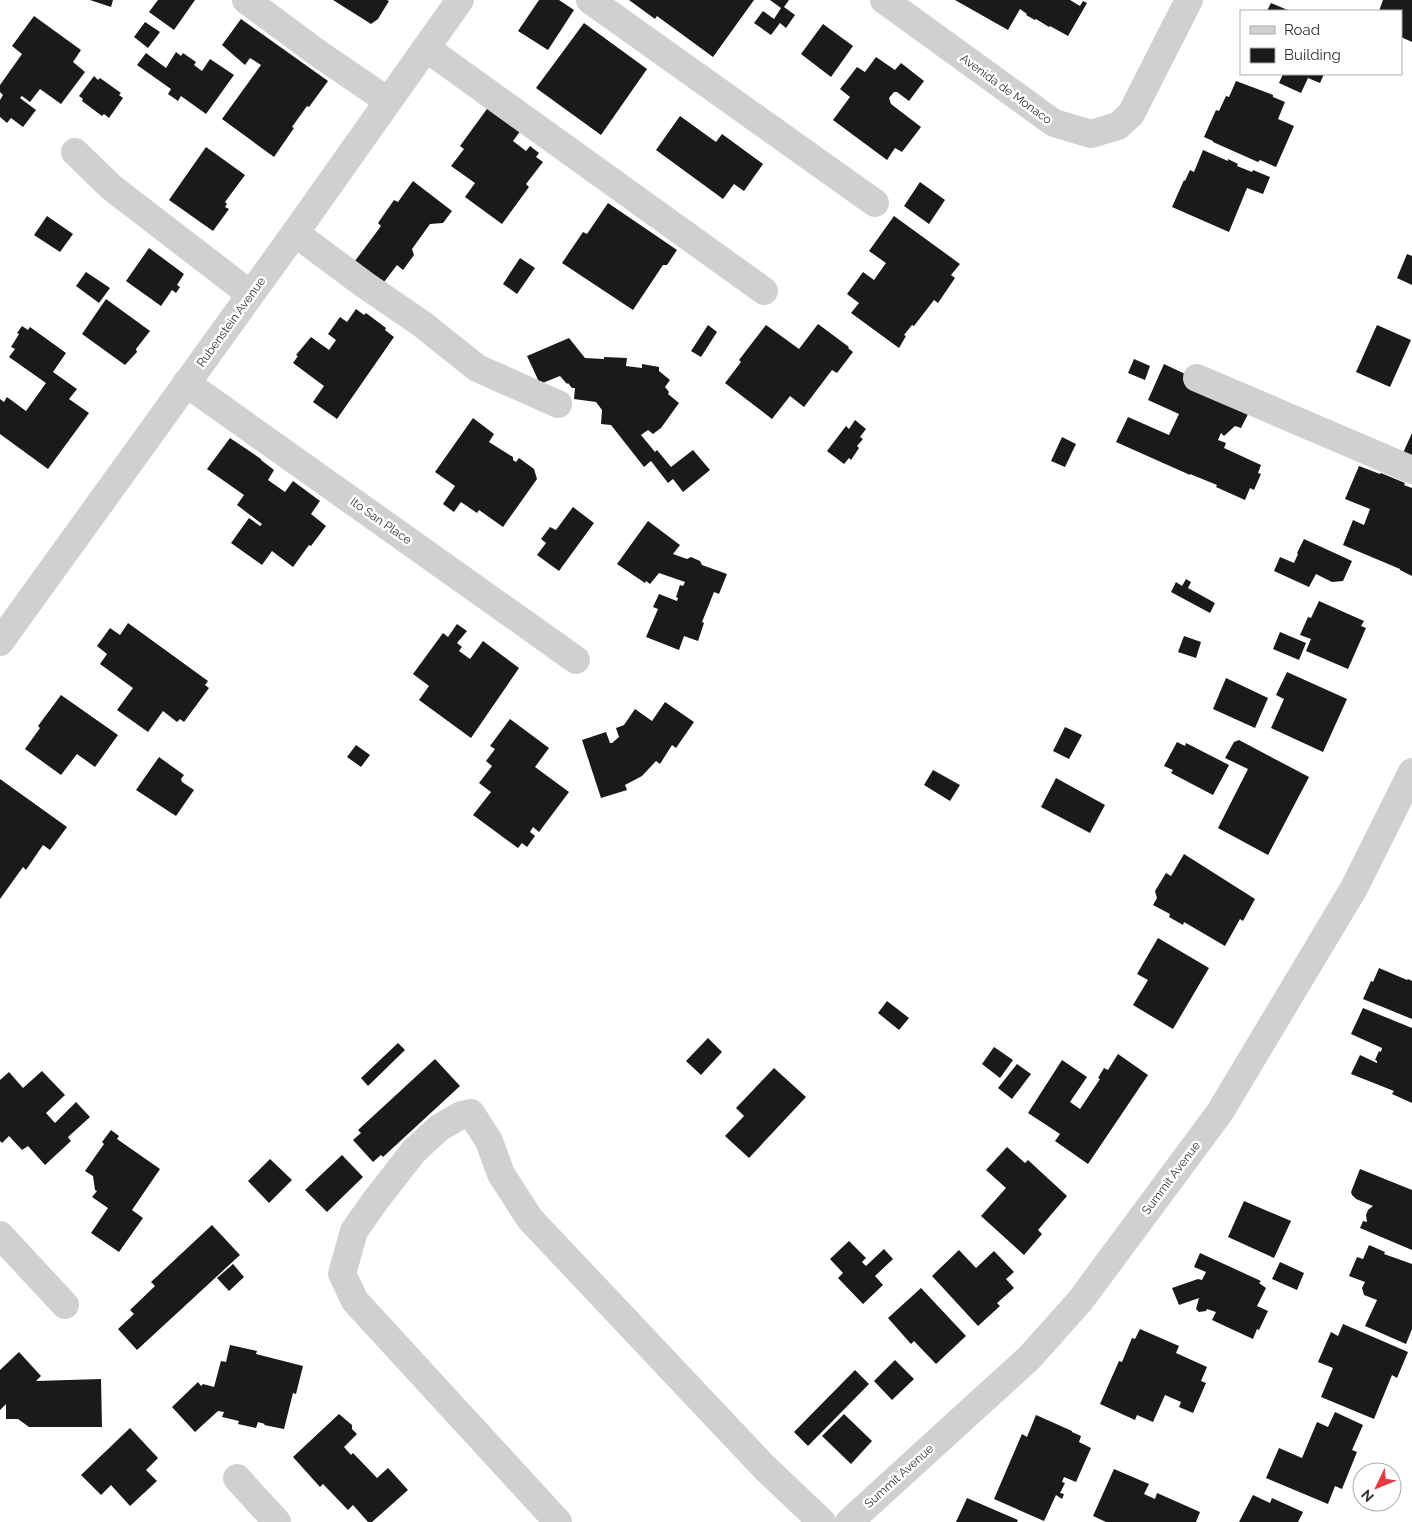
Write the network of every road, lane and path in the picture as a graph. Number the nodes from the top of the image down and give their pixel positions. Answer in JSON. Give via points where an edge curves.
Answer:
{"nodes":[{"id":1,"x":246,"y":0,"type":"edge"},
{"id":2,"x":460,"y":0,"type":"edge"},
{"id":3,"x":590,"y":0,"type":"edge"},
{"id":4,"x":884,"y":0,"type":"edge"},
{"id":5,"x":1189,"y":0,"type":"edge"},
{"id":6,"x":426,"y":48,"type":"junction"},
{"id":7,"x":388,"y":101,"type":"junction"},
{"id":8,"x":74,"y":152,"type":"dead end"},
{"id":9,"x":875,"y":203,"type":"dead end"},
{"id":10,"x":295,"y":233,"type":"junction"},
{"id":11,"x":764,"y":291,"type":"dead end"},
{"id":12,"x":250,"y":294,"type":"junction"},
{"id":13,"x":1197,"y":378,"type":"dead end"},
{"id":14,"x":186,"y":383,"type":"junction"},
{"id":15,"x":558,"y":404,"type":"dead end"},
{"id":16,"x":1412,"y":470,"type":"edge"},
{"id":17,"x":0,"y":642,"type":"edge"},
{"id":18,"x":576,"y":660,"type":"dead end"},
{"id":19,"x":1412,"y":772,"type":"edge"},
{"id":20,"x":0,"y":1234,"type":"edge"},
{"id":21,"x":65,"y":1305,"type":"dead end"},
{"id":22,"x":237,"y":1478,"type":"dead end"},
{"id":23,"x":817,"y":1517,"type":"edge"},
{"id":24,"x":277,"y":1522,"type":"edge"},
{"id":25,"x":558,"y":1522,"type":"edge"},
{"id":26,"x":849,"y":1522,"type":"edge"}],
"edges":[{"from":1,"to":7,"type":"street"},
{"from":2,"to":6,"type":"street","name":"Rubenstein Avenue"},
{"from":3,"to":9,"type":"street"},
{"from":4,"to":5,"type":"street","name":"Avenida de Monaco","via":[[1054,124],[1091,134],[1118,126],[1131,114]]},
{"from":6,"to":7,"type":"street","name":"Rubenstein Avenue"},
{"from":6,"to":11,"type":"street"},
{"from":7,"to":10,"type":"street","name":"Rubenstein Avenue"},
{"from":8,"to":12,"type":"street","via":[[112,187]]},
{"from":10,"to":12,"type":"street","name":"Rubenstein Avenue"},
{"from":10,"to":15,"type":"street","via":[[422,324],[477,368]]},
{"from":12,"to":14,"type":"street","name":"Rubenstein Avenue"},
{"from":13,"to":16,"type":"street"},
{"from":14,"to":17,"type":"street","name":"Rubenstein Avenue"},
{"from":14,"to":18,"type":"street","name":"Ito San Place"},
{"from":19,"to":26,"type":"street","name":"Summit Avenue","via":[[1354,888],[1220,1112],[1080,1301],[1029,1358]]},
{"from":20,"to":21,"type":"street"},
{"from":22,"to":24,"type":"street"},
{"from":23,"to":25,"type":"street","via":[[764,1467],[530,1220],[501,1174],[489,1141],[471,1114],[461,1116],[439,1128],[414,1151],[374,1201],[354,1230],[342,1274],[355,1301]]}]}
